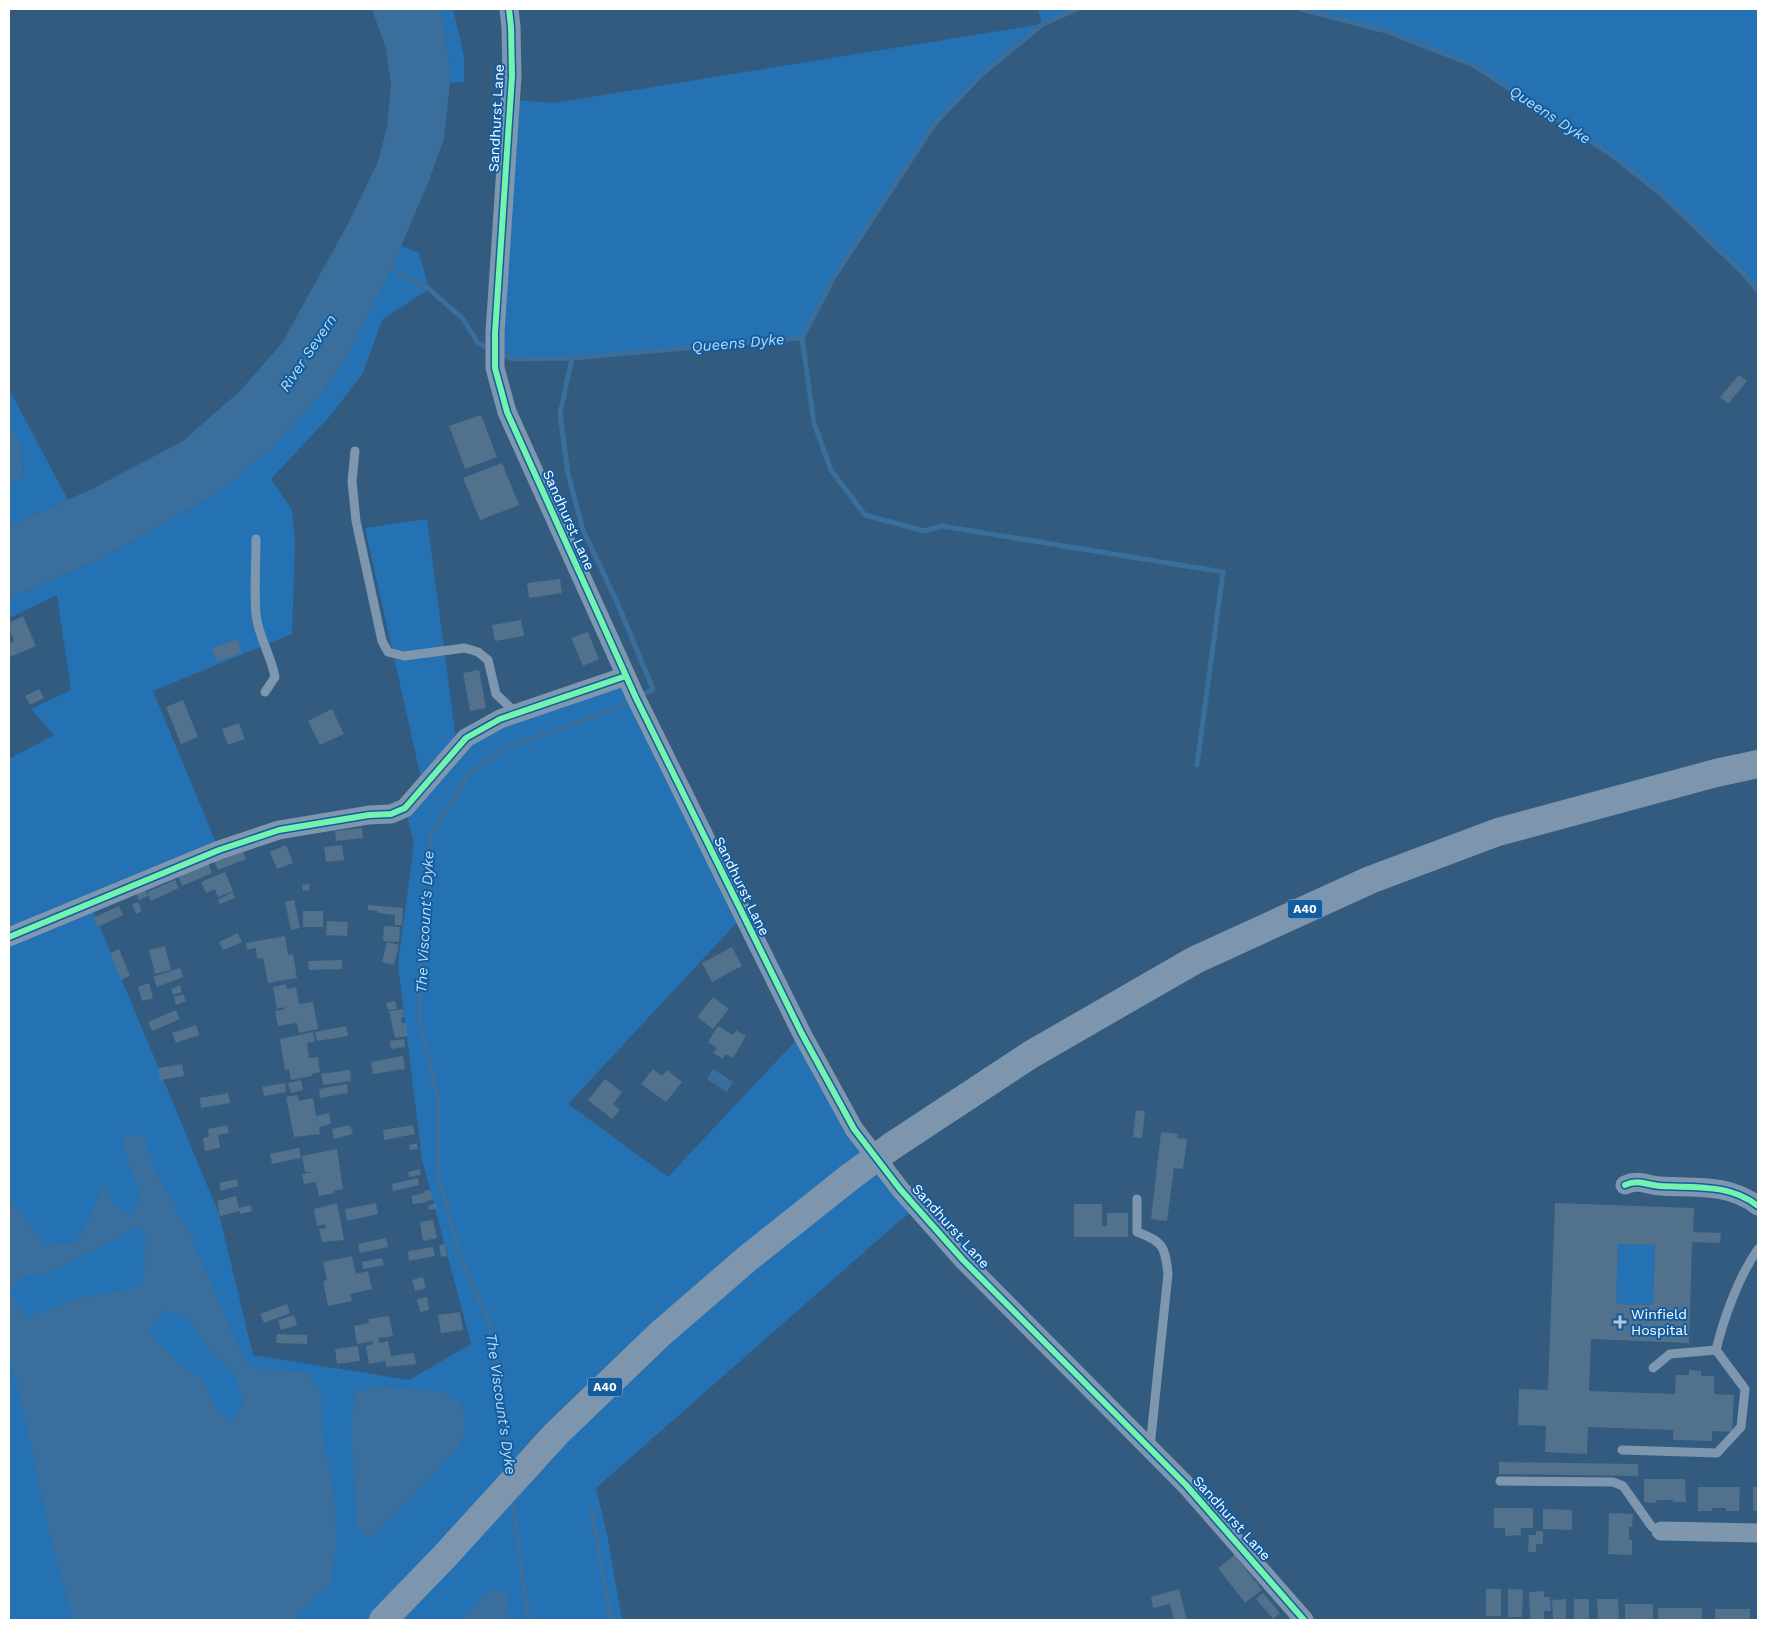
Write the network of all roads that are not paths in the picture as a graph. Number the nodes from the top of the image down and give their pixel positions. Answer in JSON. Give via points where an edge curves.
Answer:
{"nodes":[{"id":1,"x":508,"y":9,"type":"edge"},
{"id":2,"x":355,"y":451,"type":"dead end"},
{"id":3,"x":256,"y":539,"type":"dead end"},
{"id":4,"x":626,"y":676,"type":"junction"},
{"id":5,"x":265,"y":692,"type":"dead end"},
{"id":6,"x":517,"y":713,"type":"junction"},
{"id":7,"x":1758,"y":764,"type":"edge"},
{"id":8,"x":9,"y":937,"type":"edge"},
{"id":9,"x":1626,"y":1185,"type":"dead end"},
{"id":10,"x":1137,"y":1199,"type":"dead end"},
{"id":11,"x":1758,"y":1206,"type":"edge"},
{"id":12,"x":1758,"y":1248,"type":"edge"},
{"id":13,"x":1716,"y":1350,"type":"junction"},
{"id":14,"x":1653,"y":1368,"type":"dead end"},
{"id":15,"x":1150,"y":1448,"type":"junction"},
{"id":16,"x":1622,"y":1450,"type":"dead end"},
{"id":17,"x":1500,"y":1481,"type":"dead end"},
{"id":18,"x":1661,"y":1531,"type":"joint"},
{"id":19,"x":1758,"y":1533,"type":"edge"},
{"id":20,"x":383,"y":1620,"type":"edge"},
{"id":21,"x":1304,"y":1620,"type":"edge"}],
"edges":[{"from":1,"to":4,"type":"street","name":"Sandhurst Lane","via":[[512,76],[495,368],[507,412]]},
{"from":2,"to":6,"type":"lane","via":[[352,481],[356,521],[382,641],[388,652],[404,656],[465,648],[478,652],[488,660],[496,694]]},
{"from":3,"to":5,"type":"lane","via":[[256,614],[276,677]]},
{"from":4,"to":6,"type":"street"},
{"from":4,"to":15,"type":"street","name":"Sandhurst Lane","via":[[793,1017],[854,1129],[900,1190],[963,1260]]},
{"from":6,"to":8,"type":"street","via":[[466,738],[405,808],[391,814],[271,833],[218,850]]},
{"from":7,"to":20,"type":"highway","number":"A40","bridge":true,"via":[[1498,832],[1370,880],[1195,960],[1030,1055],[850,1177],[748,1258],[653,1340],[556,1434]]},
{"from":9,"to":11,"type":"street","via":[[1635,1181],[1657,1186],[1727,1190]]},
{"from":10,"to":15,"type":"lane","via":[[1137,1232],[1153,1237],[1166,1252],[1168,1274]]},
{"from":12,"to":13,"type":"lane","via":[[1740,1282]]},
{"from":13,"to":14,"type":"lane","via":[[1670,1354]]},
{"from":13,"to":16,"type":"lane","via":[[1745,1389],[1741,1426],[1717,1453]]},
{"from":15,"to":21,"type":"street","name":"Sandhurst Lane","via":[[1225,1528]]},
{"from":17,"to":18,"type":"lane","via":[[1619,1484],[1652,1527]]},
{"from":18,"to":19,"type":"street"}]}
